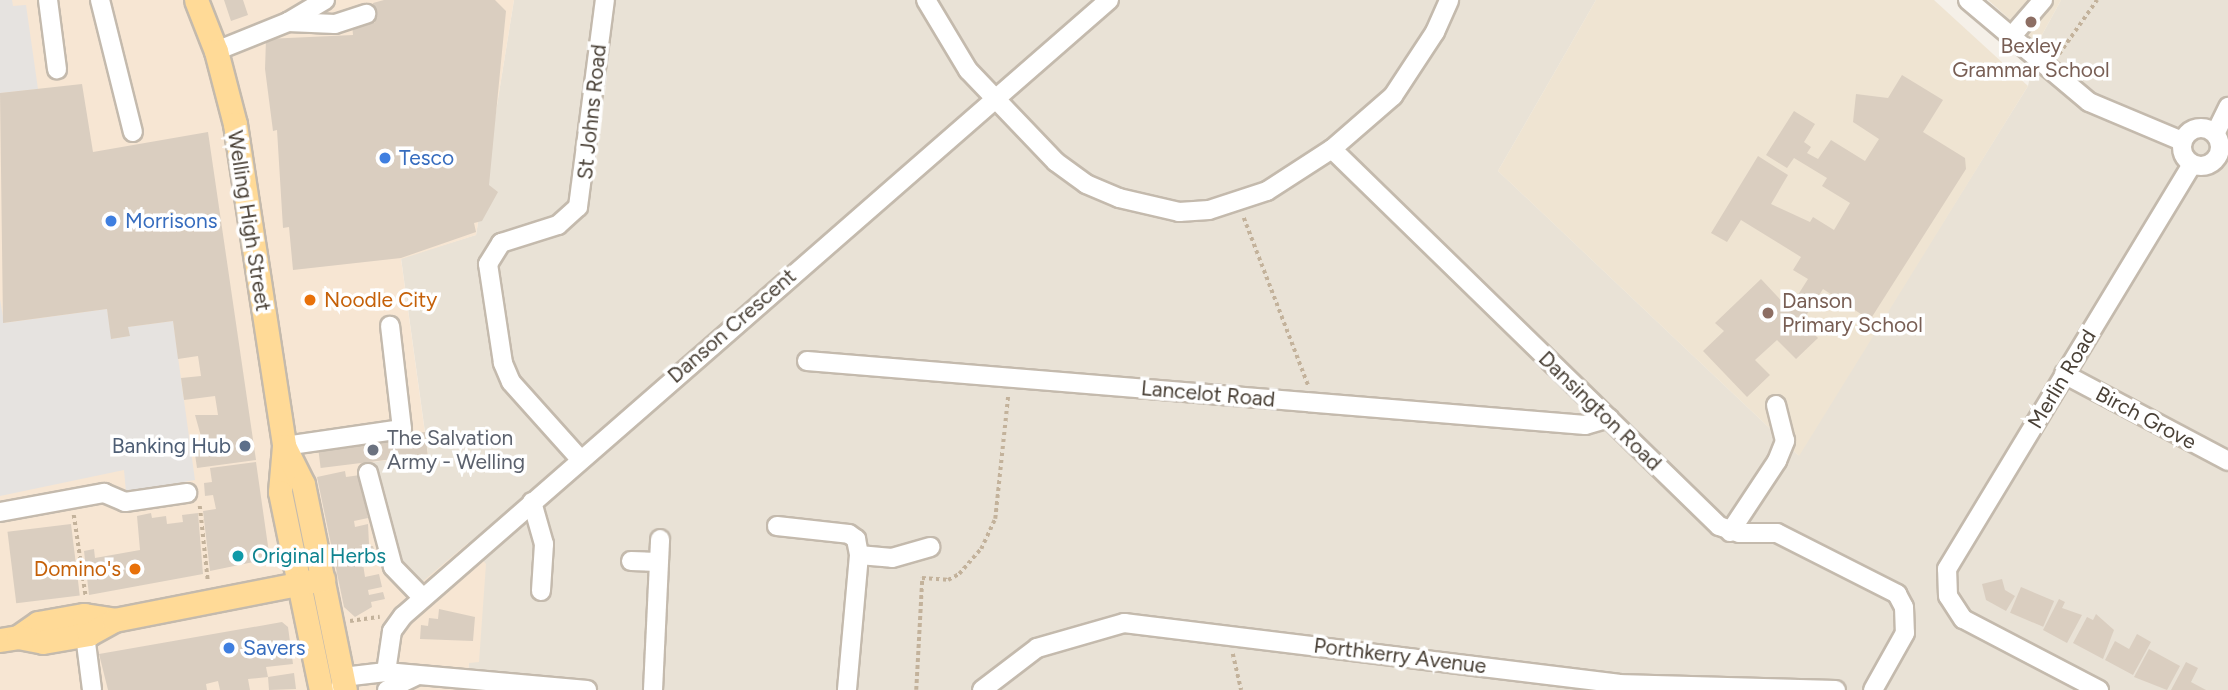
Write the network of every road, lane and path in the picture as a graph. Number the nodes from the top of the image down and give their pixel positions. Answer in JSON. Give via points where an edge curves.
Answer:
{"nodes":[{"id":1,"x":48,"y":0,"type":"edge"},
{"id":2,"x":100,"y":0,"type":"edge"},
{"id":3,"x":196,"y":0,"type":"edge"},
{"id":4,"x":325,"y":0,"type":"edge"},
{"id":5,"x":605,"y":0,"type":"edge"},
{"id":6,"x":926,"y":0,"type":"edge"},
{"id":7,"x":1109,"y":0,"type":"edge"},
{"id":8,"x":1449,"y":0,"type":"edge"},
{"id":9,"x":1968,"y":0,"type":"edge"},
{"id":10,"x":2043,"y":0,"type":"edge"},
{"id":11,"x":2097,"y":0,"type":"edge"},
{"id":12,"x":366,"y":14,"type":"dead end"},
{"id":13,"x":288,"y":22,"type":"junction"},
{"id":14,"x":2011,"y":37,"type":"junction"},
{"id":15,"x":216,"y":51,"type":"junction"},
{"id":16,"x":2045,"y":67,"type":"junction"},
{"id":17,"x":57,"y":69,"type":"dead end"},
{"id":18,"x":992,"y":100,"type":"junction"},
{"id":19,"x":2228,"y":107,"type":"edge"},
{"id":20,"x":133,"y":132,"type":"dead end"},
{"id":21,"x":2216,"y":132,"type":"junction"},
{"id":22,"x":2182,"y":141,"type":"junction"},
{"id":23,"x":1332,"y":149,"type":"junction"},
{"id":24,"x":2222,"y":157,"type":"edge"},
{"id":25,"x":2192,"y":165,"type":"junction"},
{"id":26,"x":1238,"y":202,"type":"junction"},
{"id":27,"x":390,"y":326,"type":"dead end"},
{"id":28,"x":807,"y":361,"type":"dead end"},
{"id":29,"x":2064,"y":374,"type":"junction"},
{"id":30,"x":1009,"y":390,"type":"dead end"},
{"id":31,"x":1311,"y":392,"type":"dead end"},
{"id":32,"x":1776,"y":405,"type":"dead end"},
{"id":33,"x":1609,"y":418,"type":"junction"},
{"id":34,"x":284,"y":446,"type":"junction"},
{"id":35,"x":580,"y":458,"type":"junction"},
{"id":36,"x":2228,"y":461,"type":"edge"},
{"id":37,"x":368,"y":473,"type":"dead end"},
{"id":38,"x":193,"y":496,"type":"joint"},
{"id":39,"x":72,"y":498,"type":"junction"},
{"id":40,"x":532,"y":502,"type":"junction"},
{"id":41,"x":0,"y":512,"type":"edge"},
{"id":42,"x":777,"y":526,"type":"dead end"},
{"id":43,"x":1730,"y":532,"type":"junction"},
{"id":44,"x":660,"y":539,"type":"dead end"},
{"id":45,"x":930,"y":547,"type":"dead end"},
{"id":46,"x":859,"y":555,"type":"junction"},
{"id":47,"x":631,"y":561,"type":"dead end"},
{"id":48,"x":658,"y":562,"type":"junction"},
{"id":49,"x":323,"y":579,"type":"junction"},
{"id":50,"x":208,"y":581,"type":"dead end"},
{"id":51,"x":299,"y":584,"type":"junction"},
{"id":52,"x":541,"y":591,"type":"dead end"},
{"id":53,"x":424,"y":598,"type":"junction"},
{"id":54,"x":87,"y":603,"type":"dead end"},
{"id":55,"x":384,"y":617,"type":"dead end"},
{"id":56,"x":114,"y":620,"type":"junction"},
{"id":57,"x":344,"y":622,"type":"dead end"},
{"id":58,"x":1228,"y":634,"type":"junction"},
{"id":59,"x":86,"y":635,"type":"junction"},
{"id":60,"x":9,"y":639,"type":"edge"},
{"id":61,"x":386,"y":672,"type":"junction"},
{"id":62,"x":428,"y":679,"type":"edge"},
{"id":63,"x":343,"y":686,"type":"edge"},
{"id":64,"x":92,"y":690,"type":"edge"},
{"id":65,"x":321,"y":690,"type":"edge"},
{"id":66,"x":387,"y":690,"type":"edge"},
{"id":67,"x":587,"y":690,"type":"edge"},
{"id":68,"x":653,"y":690,"type":"edge"},
{"id":69,"x":847,"y":690,"type":"edge"},
{"id":70,"x":916,"y":690,"type":"edge"},
{"id":71,"x":982,"y":690,"type":"edge"},
{"id":72,"x":1241,"y":690,"type":"edge"},
{"id":73,"x":1836,"y":690,"type":"edge"},
{"id":74,"x":1873,"y":690,"type":"edge"},
{"id":75,"x":2099,"y":690,"type":"edge"}],
"edges":[{"from":1,"to":17,"type":"street"},
{"from":2,"to":20,"type":"street"},
{"from":3,"to":15,"type":"main road","name":"Welling High Street"},
{"from":4,"to":13,"type":"street"},
{"from":5,"to":35,"type":"street","name":"St Johns Road","via":[[578,206],[558,225],[501,243],[491,252],[488,264],[510,382]]},
{"from":6,"to":18,"type":"street","via":[[968,70]]},
{"from":7,"to":18,"type":"street","name":"Danson Crescent"},
{"from":8,"to":23,"type":"street","via":[[1435,32],[1392,96]]},
{"from":9,"to":14,"type":"street"},
{"from":10,"to":14,"type":"street"},
{"from":11,"to":16,"type":"path"},
{"from":12,"to":13,"type":"street","via":[[335,24]]},
{"from":13,"to":15,"type":"street"},
{"from":14,"to":16,"type":"street"},
{"from":15,"to":34,"type":"main road","name":"Welling High Street","via":[[235,124]]},
{"from":16,"to":22,"type":"street","via":[[2089,102]]},
{"from":18,"to":26,"type":"street","via":[[1056,162],[1086,184],[1119,198],[1179,212]]},
{"from":18,"to":35,"type":"street","name":"Danson Crescent"},
{"from":19,"to":21,"type":"street"},
{"from":21,"to":22,"type":"street","via":[[2204,130]]},
{"from":21,"to":24,"type":"street"},
{"from":22,"to":25,"type":"street","via":[[2180,153]]},
{"from":23,"to":26,"type":"street","via":[[1267,191]]},
{"from":23,"to":33,"type":"street","name":"Dansington Road"},
{"from":24,"to":25,"type":"street"},
{"from":25,"to":29,"type":"street","name":"Merlin Road"},
{"from":26,"to":31,"type":"path"},
{"from":27,"to":34,"type":"street","via":[[402,429]]},
{"from":28,"to":33,"type":"street","name":"Lancelot Road","via":[[1585,425]]},
{"from":29,"to":36,"type":"street","name":"Birch Grove"},
{"from":29,"to":75,"type":"street","name":"Merlin Road","via":[[1947,569],[1948,596],[1963,619]]},
{"from":30,"to":70,"type":"path","via":[[995,519],[981,549],[959,574],[948,580],[922,578]]},
{"from":32,"to":43,"type":"street","via":[[1785,441]]},
{"from":33,"to":43,"type":"street","name":"Dansington Road","via":[[1710,519]]},
{"from":34,"to":49,"type":"main road","name":"Welling High Street","via":[[303,484]]},
{"from":34,"to":51,"type":"main road","name":"Welling High Street","via":[[280,492]]},
{"from":35,"to":40,"type":"street","name":"Danson Crescent"},
{"from":37,"to":53,"type":"street","via":[[393,568]]},
{"from":38,"to":39,"type":"street","via":[[125,502],[104,493]]},
{"from":38,"to":50,"type":"path"},
{"from":39,"to":41,"type":"street"},
{"from":39,"to":54,"type":"path"},
{"from":40,"to":52,"type":"street","via":[[544,544]]},
{"from":40,"to":53,"type":"street","name":"Danson Crescent"},
{"from":42,"to":46,"type":"street","via":[[849,534],[856,539]]},
{"from":43,"to":74,"type":"street","via":[[1777,533],[1887,585],[1904,607],[1905,633]]},
{"from":44,"to":48,"type":"street"},
{"from":45,"to":46,"type":"street","via":[[892,558]]},
{"from":46,"to":69,"type":"street"},
{"from":47,"to":48,"type":"street"},
{"from":48,"to":68,"type":"street"},
{"from":49,"to":51,"type":"main road"},
{"from":49,"to":63,"type":"main road","name":"Welling High Street"},
{"from":51,"to":56,"type":"main road"},
{"from":51,"to":65,"type":"main road","name":"Welling High Street"},
{"from":53,"to":61,"type":"street","name":"Danson Crescent","via":[[392,631]]},
{"from":55,"to":57,"type":"path"},
{"from":56,"to":59,"type":"main road"},
{"from":56,"to":60,"type":"main road","via":[[84,615],[38,623]]},
{"from":58,"to":71,"type":"street","name":"Porthkerry Avenue","via":[[1112,624],[1037,648]]},
{"from":58,"to":72,"type":"path"},
{"from":58,"to":73,"type":"street","name":"Porthkerry Avenue","via":[[1618,684]]},
{"from":59,"to":60,"type":"main road","via":[[43,642]]},
{"from":59,"to":64,"type":"street"},
{"from":61,"to":62,"type":"street"},
{"from":61,"to":63,"type":"street"},
{"from":62,"to":66,"type":"street"},
{"from":62,"to":67,"type":"street"}]}
